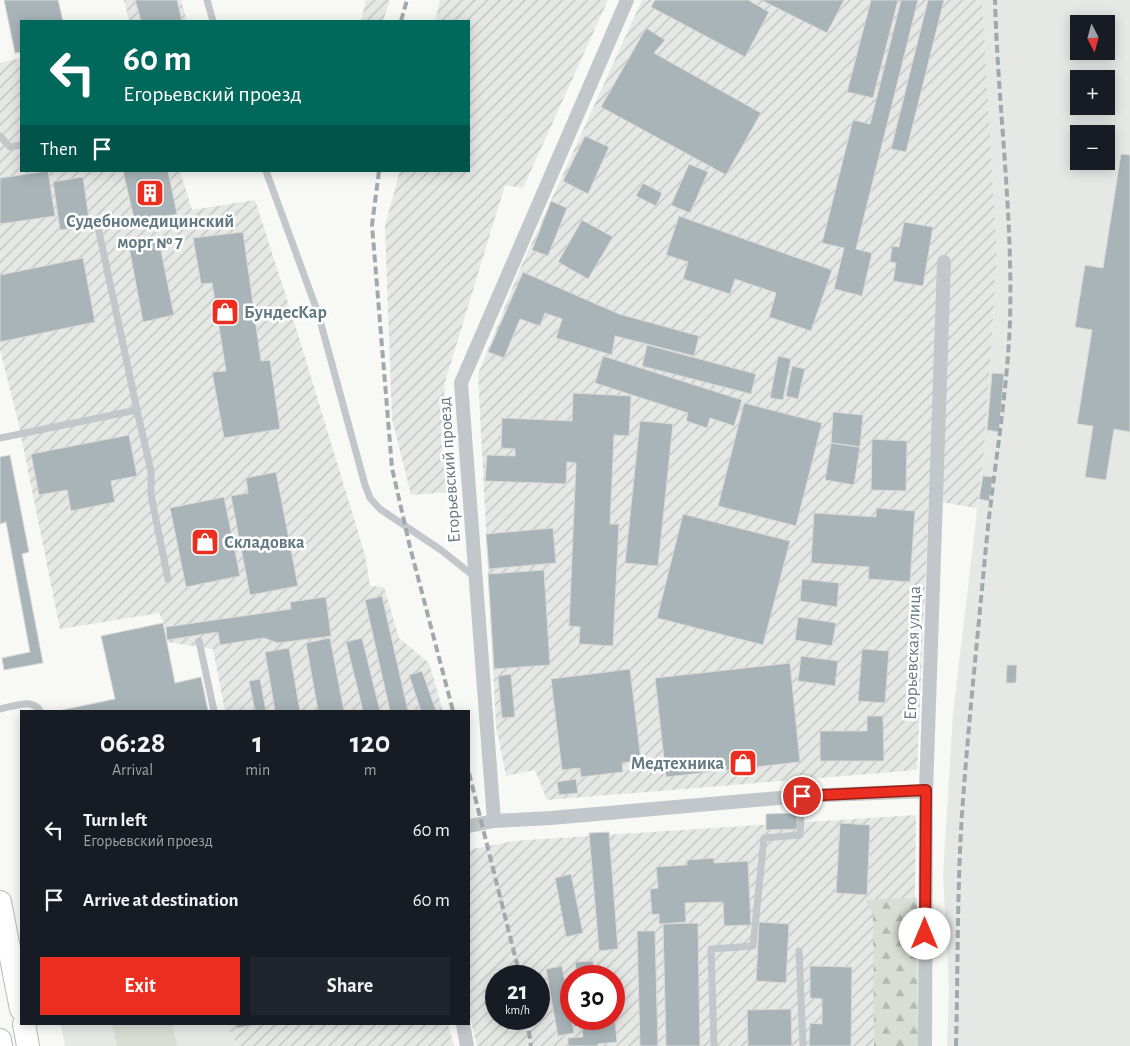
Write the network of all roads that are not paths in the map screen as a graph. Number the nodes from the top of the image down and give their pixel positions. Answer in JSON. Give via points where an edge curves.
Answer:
{"nodes":[{"id":1,"x":207,"y":0,"type":"edge"},
{"id":2,"x":627,"y":0,"type":"edge"},
{"id":3,"x":213,"y":20,"type":"edge"},
{"id":4,"x":0,"y":136,"type":"edge"},
{"id":5,"x":20,"y":145,"type":"edge"},
{"id":6,"x":266,"y":172,"type":"edge"},
{"id":7,"x":98,"y":227,"type":"dead end"},
{"id":8,"x":944,"y":262,"type":"dead end"},
{"id":9,"x":137,"y":410,"type":"junction"},
{"id":10,"x":0,"y":438,"type":"edge"},
{"id":11,"x":476,"y":578,"type":"junction"},
{"id":12,"x":168,"y":579,"type":"dead end"},
{"id":13,"x":199,"y":641,"type":"dead end"},
{"id":14,"x":0,"y":709,"type":"edge"},
{"id":15,"x":39,"y":710,"type":"edge"},
{"id":16,"x":214,"y":710,"type":"edge"},
{"id":17,"x":926,"y":790,"type":"junction"},
{"id":18,"x":802,"y":796,"type":"junction"},
{"id":19,"x":494,"y":821,"type":"junction"},
{"id":20,"x":470,"y":826,"type":"edge"},
{"id":21,"x":0,"y":902,"type":"edge"},
{"id":22,"x":799,"y":951,"type":"dead end"},
{"id":23,"x":11,"y":961,"type":"edge"},
{"id":24,"x":20,"y":1005,"type":"edge"},
{"id":25,"x":24,"y":1025,"type":"edge"},
{"id":26,"x":463,"y":1025,"type":"edge"},
{"id":27,"x":0,"y":1040,"type":"edge"},
{"id":28,"x":1,"y":1046,"type":"edge"},
{"id":29,"x":28,"y":1046,"type":"edge"},
{"id":30,"x":467,"y":1046,"type":"edge"},
{"id":31,"x":714,"y":1046,"type":"edge"},
{"id":32,"x":803,"y":1046,"type":"edge"},
{"id":33,"x":924,"y":1046,"type":"edge"}],
"edges":[{"from":1,"to":3,"type":"lane"},
{"from":2,"to":11,"type":"street","name":"Егорьевский проезд","via":[[461,383]]},
{"from":4,"to":5,"type":"lane","via":[[10,147]]},
{"from":6,"to":11,"type":"lane","via":[[318,314],[370,498],[380,509]]},
{"from":7,"to":9,"type":"lane"},
{"from":8,"to":17,"type":"street","name":"Егорьевская улица"},
{"from":9,"to":10,"type":"lane"},
{"from":9,"to":12,"type":"lane","via":[[152,471],[151,495]]},
{"from":11,"to":19,"type":"street","name":"Егорьевский проезд"},
{"from":13,"to":16,"type":"lane"},
{"from":14,"to":15,"type":"lane","via":[[31,703]]},
{"from":17,"to":18,"type":"street"},
{"from":17,"to":33,"type":"street","name":"Егорьевская улица"},
{"from":18,"to":19,"type":"street"},
{"from":18,"to":31,"type":"lane","via":[[800,835],[764,838],[753,946],[711,949]]},
{"from":19,"to":20,"type":"street"},
{"from":21,"to":23,"type":"main road"},
{"from":22,"to":32,"type":"lane"},
{"from":23,"to":24,"type":"main road"},
{"from":25,"to":29,"type":"main road"},
{"from":26,"to":30,"type":"street"},
{"from":27,"to":28,"type":"main road"}]}
